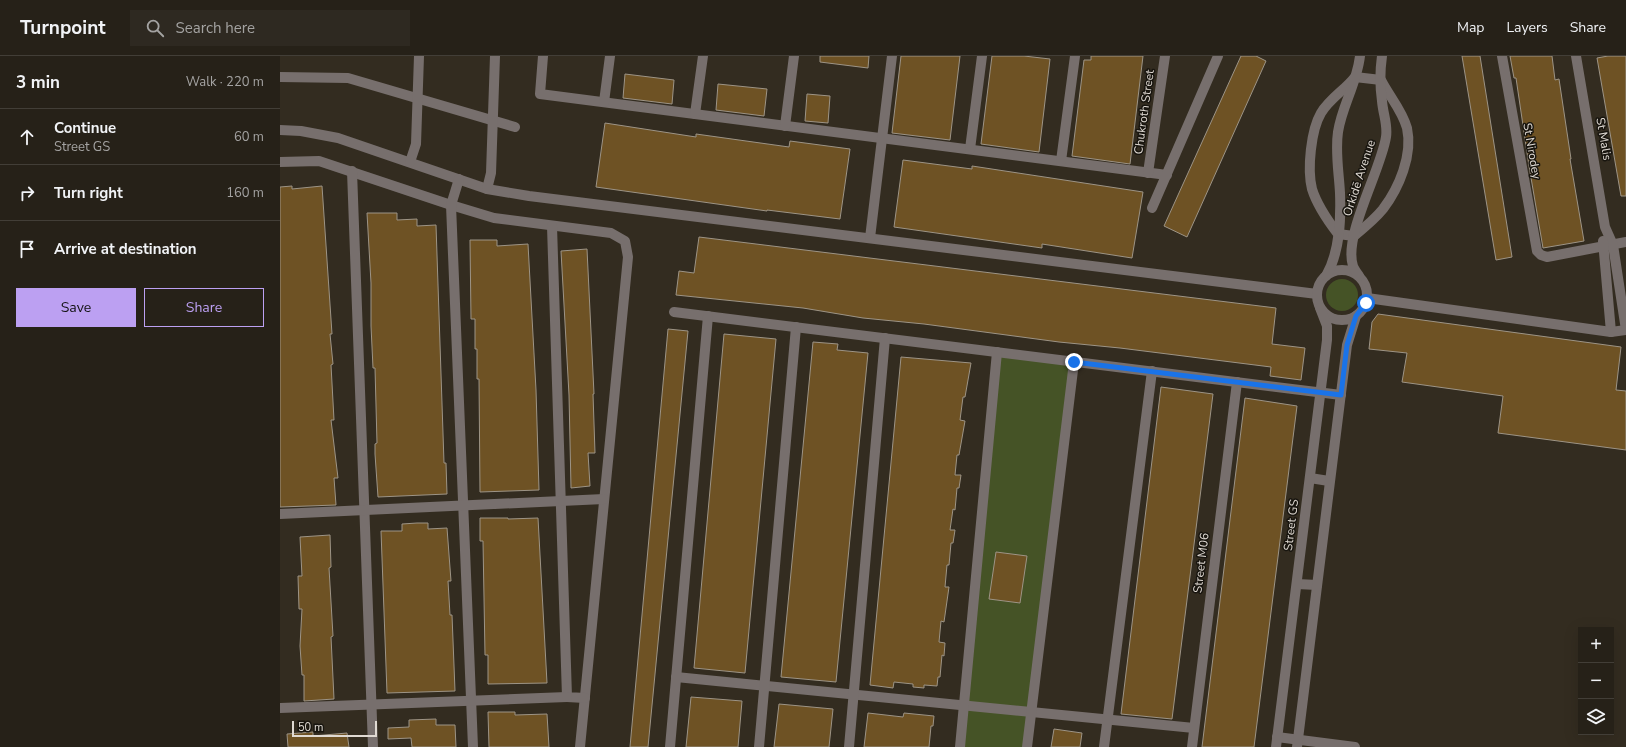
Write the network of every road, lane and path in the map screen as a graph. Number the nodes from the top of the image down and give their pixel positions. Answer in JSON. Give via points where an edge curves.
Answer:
{"nodes":[{"id":1,"x":419,"y":56,"type":"edge"},
{"id":2,"x":496,"y":56,"type":"edge"},
{"id":3,"x":543,"y":56,"type":"edge"},
{"id":4,"x":610,"y":56,"type":"edge"},
{"id":5,"x":703,"y":56,"type":"edge"},
{"id":6,"x":794,"y":56,"type":"edge"},
{"id":7,"x":892,"y":56,"type":"edge"},
{"id":8,"x":982,"y":56,"type":"edge"},
{"id":9,"x":1075,"y":56,"type":"edge"},
{"id":10,"x":1165,"y":56,"type":"edge"},
{"id":11,"x":1218,"y":56,"type":"edge"},
{"id":12,"x":1360,"y":56,"type":"edge"},
{"id":13,"x":1382,"y":56,"type":"edge"},
{"id":14,"x":1502,"y":56,"type":"edge"},
{"id":15,"x":1576,"y":56,"type":"edge"},
{"id":16,"x":280,"y":77,"type":"edge"},
{"id":17,"x":1355,"y":78,"type":"junction"},
{"id":18,"x":1381,"y":80,"type":"junction"},
{"id":19,"x":417,"y":98,"type":"junction"},
{"id":20,"x":604,"y":102,"type":"junction"},
{"id":21,"x":695,"y":114,"type":"junction"},
{"id":22,"x":493,"y":121,"type":"junction"},
{"id":23,"x":785,"y":126,"type":"junction"},
{"id":24,"x":515,"y":127,"type":"dead end"},
{"id":25,"x":280,"y":130,"type":"edge"},
{"id":26,"x":883,"y":138,"type":"junction"},
{"id":27,"x":970,"y":150,"type":"junction"},
{"id":28,"x":1061,"y":161,"type":"junction"},
{"id":29,"x":280,"y":162,"type":"edge"},
{"id":30,"x":410,"y":162,"type":"junction"},
{"id":31,"x":352,"y":171,"type":"junction"},
{"id":32,"x":1148,"y":173,"type":"junction"},
{"id":33,"x":1167,"y":175,"type":"junction"},
{"id":34,"x":459,"y":178,"type":"junction"},
{"id":35,"x":487,"y":189,"type":"junction"},
{"id":36,"x":451,"y":205,"type":"junction"},
{"id":37,"x":1152,"y":208,"type":"dead end"},
{"id":38,"x":552,"y":226,"type":"junction"},
{"id":39,"x":1606,"y":227,"type":"junction"},
{"id":40,"x":1338,"y":234,"type":"junction"},
{"id":41,"x":1354,"y":236,"type":"junction"},
{"id":42,"x":870,"y":238,"type":"junction"},
{"id":43,"x":1626,"y":242,"type":"edge"},
{"id":44,"x":1613,"y":245,"type":"junction"},
{"id":45,"x":1602,"y":246,"type":"junction"},
{"id":46,"x":1326,"y":276,"type":"junction"},
{"id":47,"x":1359,"y":276,"type":"junction"},
{"id":48,"x":1317,"y":294,"type":"junction"},
{"id":49,"x":1367,"y":298,"type":"junction"},
{"id":50,"x":1320,"y":308,"type":"junction"},
{"id":51,"x":674,"y":312,"type":"dead end"},
{"id":52,"x":708,"y":316,"type":"junction"},
{"id":53,"x":1356,"y":316,"type":"junction"},
{"id":54,"x":796,"y":327,"type":"junction"},
{"id":55,"x":1626,"y":330,"type":"edge"},
{"id":56,"x":1611,"y":332,"type":"junction"},
{"id":57,"x":885,"y":338,"type":"junction"},
{"id":58,"x":997,"y":352,"type":"junction"},
{"id":59,"x":1074,"y":362,"type":"junction"},
{"id":60,"x":1152,"y":371,"type":"junction"},
{"id":61,"x":1237,"y":382,"type":"junction"},
{"id":62,"x":1321,"y":392,"type":"junction"},
{"id":63,"x":1341,"y":395,"type":"junction"},
{"id":64,"x":1310,"y":478,"type":"junction"},
{"id":65,"x":1329,"y":481,"type":"junction"},
{"id":66,"x":604,"y":500,"type":"junction"},
{"id":67,"x":559,"y":501,"type":"junction"},
{"id":68,"x":463,"y":506,"type":"junction"},
{"id":69,"x":364,"y":510,"type":"junction"},
{"id":70,"x":280,"y":514,"type":"edge"},
{"id":71,"x":1297,"y":584,"type":"junction"},
{"id":72,"x":1317,"y":586,"type":"junction"},
{"id":73,"x":676,"y":677,"type":"junction"},
{"id":74,"x":764,"y":686,"type":"junction"},
{"id":75,"x":854,"y":695,"type":"junction"},
{"id":76,"x":567,"y":697,"type":"junction"},
{"id":77,"x":585,"y":698,"type":"junction"},
{"id":78,"x":471,"y":701,"type":"junction"},
{"id":79,"x":372,"y":705,"type":"junction"},
{"id":80,"x":964,"y":706,"type":"junction"},
{"id":81,"x":280,"y":708,"type":"edge"},
{"id":82,"x":1031,"y":712,"type":"junction"},
{"id":83,"x":1108,"y":720,"type":"junction"},
{"id":84,"x":1194,"y":728,"type":"junction"},
{"id":85,"x":1277,"y":742,"type":"edge"},
{"id":86,"x":1297,"y":743,"type":"edge"},
{"id":87,"x":373,"y":747,"type":"edge"},
{"id":88,"x":473,"y":747,"type":"edge"},
{"id":89,"x":580,"y":747,"type":"edge"},
{"id":90,"x":670,"y":747,"type":"edge"},
{"id":91,"x":759,"y":747,"type":"edge"},
{"id":92,"x":849,"y":747,"type":"edge"},
{"id":93,"x":960,"y":747,"type":"edge"},
{"id":94,"x":1027,"y":747,"type":"edge"},
{"id":95,"x":1104,"y":747,"type":"edge"},
{"id":96,"x":1192,"y":747,"type":"edge"},
{"id":97,"x":1355,"y":747,"type":"edge"}],
"edges":[{"from":1,"to":19,"type":"street"},
{"from":2,"to":22,"type":"street"},
{"from":3,"to":20,"type":"street","via":[[540,94]]},
{"from":4,"to":20,"type":"street"},
{"from":5,"to":21,"type":"street"},
{"from":6,"to":23,"type":"street"},
{"from":7,"to":26,"type":"street"},
{"from":8,"to":27,"type":"street"},
{"from":9,"to":28,"type":"street"},
{"from":10,"to":32,"type":"street","name":"Chukroth Street"},
{"from":11,"to":33,"type":"street"},
{"from":12,"to":17,"type":"street","name":"Orkidē Avenue"},
{"from":13,"to":18,"type":"street","name":"Orkidē Avenue"},
{"from":14,"to":45,"type":"street","name":"St Nirodey","via":[[1537,251],[1547,257]]},
{"from":15,"to":39,"type":"street","name":"St Malis"},
{"from":16,"to":19,"type":"street","via":[[348,78]]},
{"from":17,"to":18,"type":"street"},
{"from":17,"to":40,"type":"street","name":"Orkidē Avenue","via":[[1338,133]]},
{"from":17,"to":40,"type":"street","name":"Orkidē Avenue","via":[[1321,113],[1315,129],[1310,161],[1312,189],[1323,213]]},
{"from":18,"to":41,"type":"street","name":"Orkidē Avenue","via":[[1386,127],[1383,153],[1368,189]]},
{"from":18,"to":41,"type":"street","name":"Orkidē Avenue","via":[[1399,107],[1407,129],[1406,160],[1398,185],[1383,209]]},
{"from":19,"to":22,"type":"street"},
{"from":19,"to":30,"type":"street","via":[[416,144]]},
{"from":20,"to":21,"type":"street"},
{"from":21,"to":23,"type":"street"},
{"from":22,"to":24,"type":"street"},
{"from":22,"to":35,"type":"street"},
{"from":23,"to":26,"type":"street"},
{"from":25,"to":30,"type":"street","via":[[338,138]]},
{"from":26,"to":27,"type":"street"},
{"from":26,"to":42,"type":"street"},
{"from":27,"to":28,"type":"street"},
{"from":28,"to":32,"type":"street"},
{"from":29,"to":31,"type":"street","via":[[319,161]]},
{"from":30,"to":34,"type":"street"},
{"from":31,"to":36,"type":"street"},
{"from":31,"to":69,"type":"street"},
{"from":32,"to":33,"type":"street"},
{"from":33,"to":37,"type":"street"},
{"from":34,"to":35,"type":"street"},
{"from":34,"to":36,"type":"street"},
{"from":35,"to":42,"type":"street"},
{"from":36,"to":38,"type":"street","via":[[508,221]]},
{"from":36,"to":68,"type":"street"},
{"from":38,"to":66,"type":"street","via":[[611,233],[625,241],[628,258]]},
{"from":38,"to":67,"type":"street"},
{"from":39,"to":44,"type":"street"},
{"from":39,"to":45,"type":"street"},
{"from":40,"to":41,"type":"street"},
{"from":40,"to":46,"type":"street","name":"Orkidē Avenue","via":[[1333,263]]},
{"from":41,"to":47,"type":"street","name":"Orkidē Avenue","via":[[1353,265]]},
{"from":42,"to":48,"type":"street"},
{"from":43,"to":44,"type":"street"},
{"from":44,"to":45,"type":"street"},
{"from":44,"to":55,"type":"street"},
{"from":45,"to":56,"type":"street"},
{"from":46,"to":47,"type":"street","via":[[1339,270],[1353,272]]},
{"from":46,"to":48,"type":"street","via":[[1321,281]]},
{"from":47,"to":49,"type":"street","via":[[1365,286]]},
{"from":48,"to":50,"type":"street"},
{"from":49,"to":53,"type":"street"},
{"from":49,"to":56,"type":"street"},
{"from":50,"to":53,"type":"street","via":[[1337,320]]},
{"from":50,"to":62,"type":"street","name":"Street GS","via":[[1327,326]]},
{"from":51,"to":52,"type":"street"},
{"from":52,"to":54,"type":"street"},
{"from":52,"to":73,"type":"street"},
{"from":53,"to":63,"type":"street","via":[[1347,345]]},
{"from":54,"to":57,"type":"street"},
{"from":54,"to":74,"type":"street"},
{"from":55,"to":56,"type":"street"},
{"from":57,"to":58,"type":"street"},
{"from":57,"to":75,"type":"street"},
{"from":58,"to":59,"type":"street"},
{"from":58,"to":80,"type":"street"},
{"from":59,"to":60,"type":"street"},
{"from":59,"to":82,"type":"street"},
{"from":60,"to":61,"type":"street"},
{"from":60,"to":83,"type":"street"},
{"from":61,"to":62,"type":"street"},
{"from":61,"to":84,"type":"street","name":"Street M06"},
{"from":62,"to":63,"type":"street"},
{"from":62,"to":64,"type":"street","name":"Street GS"},
{"from":63,"to":65,"type":"street"},
{"from":64,"to":65,"type":"street"},
{"from":64,"to":71,"type":"street","name":"Street GS"},
{"from":65,"to":72,"type":"street"},
{"from":66,"to":67,"type":"street"},
{"from":66,"to":77,"type":"street"},
{"from":67,"to":68,"type":"street"},
{"from":67,"to":76,"type":"street"},
{"from":68,"to":69,"type":"street"},
{"from":68,"to":78,"type":"street"},
{"from":69,"to":70,"type":"street"},
{"from":69,"to":79,"type":"street"},
{"from":71,"to":72,"type":"street"},
{"from":71,"to":85,"type":"street","name":"Street GS"},
{"from":72,"to":86,"type":"street"},
{"from":73,"to":74,"type":"street"},
{"from":73,"to":90,"type":"street"},
{"from":74,"to":75,"type":"street"},
{"from":74,"to":91,"type":"street"},
{"from":75,"to":80,"type":"street"},
{"from":75,"to":92,"type":"street"},
{"from":76,"to":77,"type":"street"},
{"from":76,"to":78,"type":"street"},
{"from":77,"to":89,"type":"street"},
{"from":78,"to":79,"type":"street"},
{"from":78,"to":88,"type":"street"},
{"from":79,"to":81,"type":"street"},
{"from":79,"to":87,"type":"street"},
{"from":80,"to":82,"type":"street"},
{"from":80,"to":93,"type":"street"},
{"from":82,"to":83,"type":"street"},
{"from":82,"to":94,"type":"street"},
{"from":83,"to":84,"type":"street"},
{"from":83,"to":95,"type":"street"},
{"from":84,"to":96,"type":"street","name":"Street M06"},
{"from":85,"to":86,"type":"street"},
{"from":86,"to":97,"type":"street"}]}
